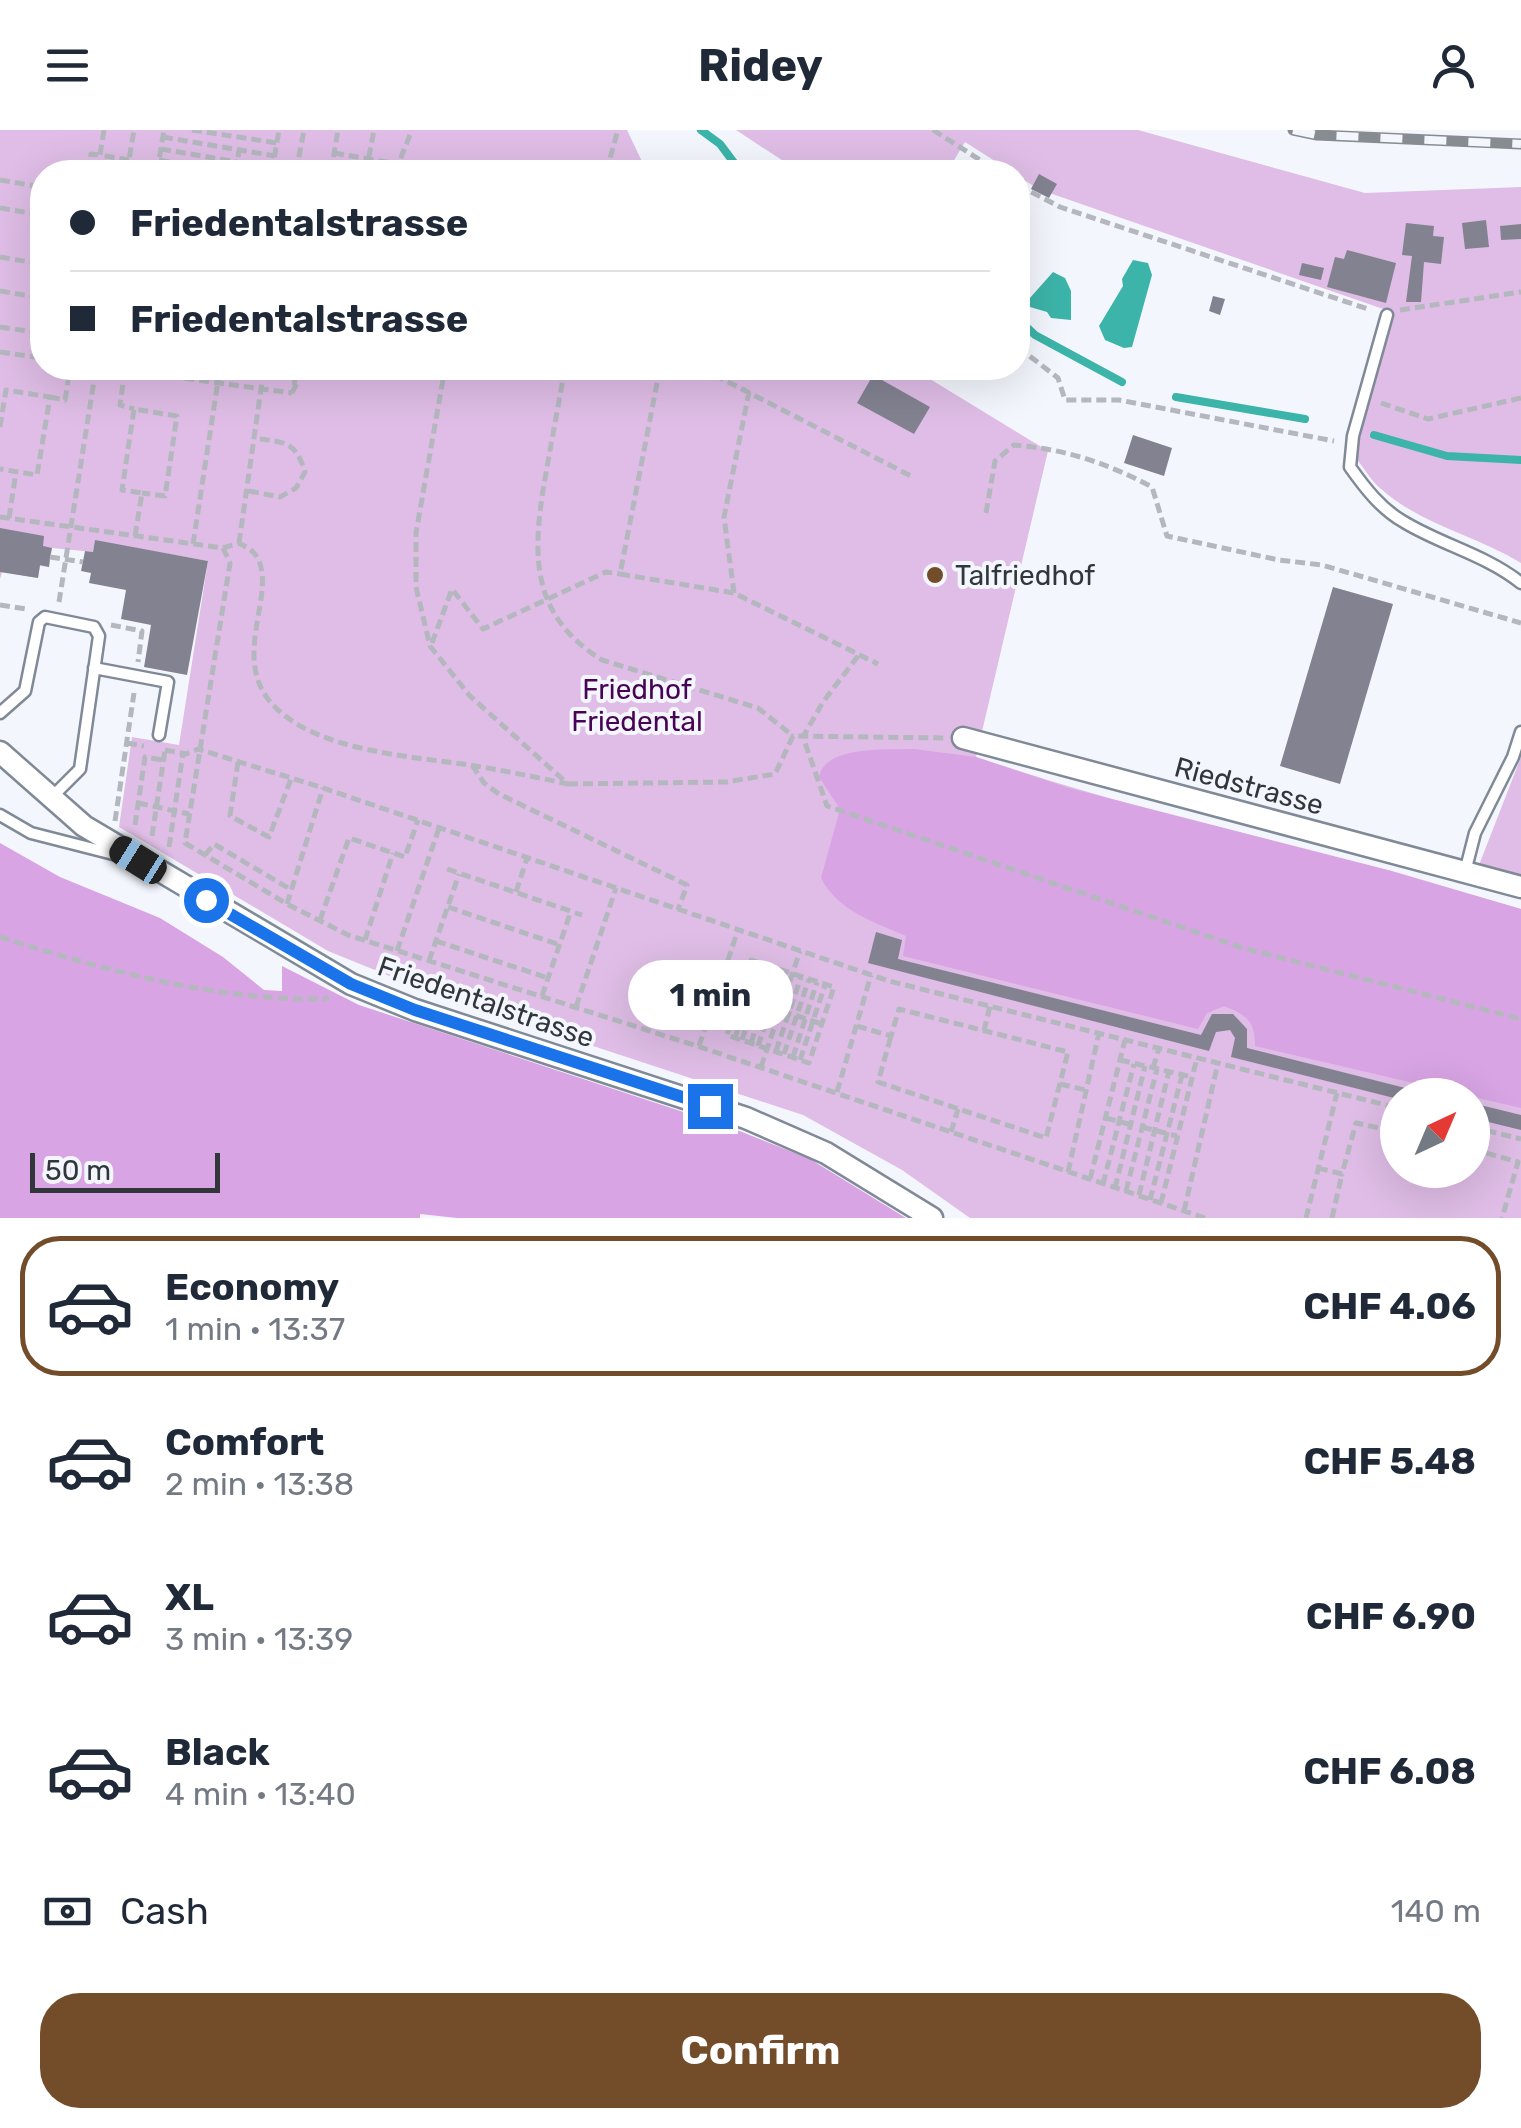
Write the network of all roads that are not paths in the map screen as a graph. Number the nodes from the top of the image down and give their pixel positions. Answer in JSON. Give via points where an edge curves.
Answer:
{"nodes":[{"id":1,"x":1387,"y":315,"type":"road end"},
{"id":2,"x":1521,"y":584,"type":"edge"},
{"id":3,"x":94,"y":668,"type":"junction"},
{"id":4,"x":0,"y":713,"type":"edge"},
{"id":5,"x":1521,"y":732,"type":"edge"},
{"id":6,"x":159,"y":735,"type":"dead end"},
{"id":7,"x":963,"y":738,"type":"road end"},
{"id":8,"x":0,"y":752,"type":"edge"},
{"id":9,"x":52,"y":798,"type":"junction"},
{"id":10,"x":0,"y":815,"type":"edge"},
{"id":11,"x":138,"y":860,"type":"junction"},
{"id":12,"x":1464,"y":872,"type":"junction"},
{"id":13,"x":1521,"y":887,"type":"edge"},
{"id":14,"x":932,"y":1218,"type":"edge"}],
"edges":[{"from":1,"to":2,"type":"lane","via":[[1350,467],[1403,522],[1492,562]]},
{"from":3,"to":4,"type":"lane","via":[[94,628],[45,617],[25,691]]},
{"from":3,"to":6,"type":"lane","via":[[168,682]]},
{"from":3,"to":9,"type":"lane","via":[[80,770]]},
{"from":5,"to":12,"type":"lane"},
{"from":7,"to":12,"type":"street","name":"Riedstrasse"},
{"from":8,"to":9,"type":"street","name":"Friedentalstrasse"},
{"from":9,"to":11,"type":"street","name":"Friedentalstrasse"},
{"from":10,"to":11,"type":"lane","via":[[31,834]]},
{"from":11,"to":14,"type":"street","name":"Friedentalstrasse","via":[[340,978],[415,1010],[746,1118],[826,1153]]},
{"from":12,"to":13,"type":"street","name":"Riedstrasse"}]}
